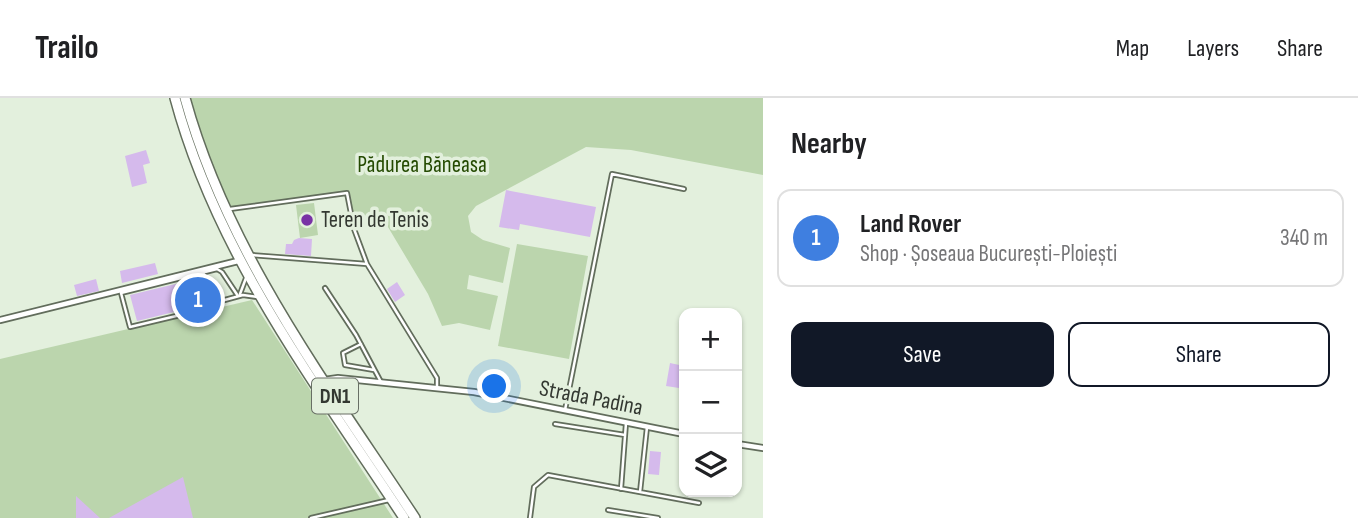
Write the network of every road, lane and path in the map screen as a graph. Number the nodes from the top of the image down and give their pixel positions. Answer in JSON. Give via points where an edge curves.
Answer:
{"nodes":[{"id":1,"x":175,"y":98,"type":"edge"},
{"id":2,"x":184,"y":98,"type":"edge"},
{"id":3,"x":684,"y":189,"type":"dead end"},
{"id":4,"x":224,"y":209,"type":"junction"},
{"id":5,"x":242,"y":258,"type":"junction"},
{"id":6,"x":367,"y":264,"type":"junction"},
{"id":7,"x":204,"y":273,"type":"junction"},
{"id":8,"x":246,"y":276,"type":"junction"},
{"id":9,"x":325,"y":288,"type":"dead end"},
{"id":10,"x":238,"y":296,"type":"junction"},
{"id":11,"x":259,"y":297,"type":"junction"},
{"id":12,"x":221,"y":301,"type":"junction"},
{"id":13,"x":0,"y":320,"type":"edge"},
{"id":14,"x":361,"y":345,"type":"junction"},
{"id":15,"x":374,"y":370,"type":"junction"},
{"id":16,"x":324,"y":380,"type":"junction"},
{"id":17,"x":381,"y":382,"type":"junction"},
{"id":18,"x":437,"y":387,"type":"junction"},
{"id":19,"x":565,"y":410,"type":"junction"},
{"id":20,"x":626,"y":423,"type":"junction"},
{"id":21,"x":555,"y":424,"type":"dead end"},
{"id":22,"x":647,"y":426,"type":"junction"},
{"id":23,"x":679,"y":433,"type":"edge"},
{"id":24,"x":625,"y":435,"type":"junction"},
{"id":25,"x":742,"y":445,"type":"edge"},
{"id":26,"x":763,"y":448,"type":"edge"},
{"id":27,"x":621,"y":489,"type":"junction"},
{"id":28,"x":640,"y":492,"type":"junction"},
{"id":29,"x":391,"y":499,"type":"junction"},
{"id":30,"x":699,"y":503,"type":"dead end"},
{"id":31,"x":608,"y":510,"type":"dead end"},
{"id":32,"x":311,"y":518,"type":"edge"},
{"id":33,"x":404,"y":518,"type":"edge"},
{"id":34,"x":415,"y":518,"type":"edge"},
{"id":35,"x":530,"y":518,"type":"edge"},
{"id":36,"x":658,"y":518,"type":"edge"}],
"edges":[{"from":1,"to":5,"type":"highway","number":"DN1","via":[[192,157]]},
{"from":2,"to":4,"type":"highway","number":"DN1"},
{"from":3,"to":19,"type":"lane","via":[[612,174]]},
{"from":4,"to":5,"type":"highway","number":"DN1"},
{"from":4,"to":6,"type":"lane","via":[[347,193]]},
{"from":5,"to":6,"type":"lane"},
{"from":5,"to":8,"type":"highway","number":"DN1"},
{"from":5,"to":13,"type":"street"},
{"from":5,"to":16,"type":"highway","number":"DN1"},
{"from":6,"to":18,"type":"lane","via":[[438,378]]},
{"from":7,"to":10,"type":"lane","via":[[221,270]]},
{"from":7,"to":12,"type":"lane"},
{"from":7,"to":12,"type":"lane","via":[[121,293],[130,327],[214,307]]},
{"from":8,"to":10,"type":"lane"},
{"from":8,"to":11,"type":"highway","number":"DN1"},
{"from":9,"to":14,"type":"lane"},
{"from":10,"to":11,"type":"lane"},
{"from":10,"to":12,"type":"lane"},
{"from":11,"to":29,"type":"highway","number":"DN1"},
{"from":14,"to":15,"type":"lane"},
{"from":14,"to":15,"type":"lane","via":[[343,353],[345,365]]},
{"from":15,"to":17,"type":"lane"},
{"from":16,"to":17,"type":"street","name":"Strada Padina"},
{"from":16,"to":34,"type":"highway","number":"DN1"},
{"from":17,"to":18,"type":"street","name":"Strada Padina"},
{"from":18,"to":19,"type":"street","name":"Strada Padina"},
{"from":19,"to":20,"type":"street","name":"Strada Padina"},
{"from":20,"to":22,"type":"street","name":"Strada Padina"},
{"from":20,"to":24,"type":"lane"},
{"from":21,"to":24,"type":"lane"},
{"from":22,"to":23,"type":"street","name":"Strada Padina"},
{"from":22,"to":28,"type":"lane"},
{"from":24,"to":27,"type":"lane"},
{"from":25,"to":26,"type":"street"},
{"from":27,"to":28,"type":"lane"},
{"from":27,"to":35,"type":"lane","via":[[548,475],[534,487]]},
{"from":28,"to":30,"type":"lane"},
{"from":29,"to":32,"type":"lane"},
{"from":29,"to":33,"type":"highway","number":"DN1"},
{"from":31,"to":36,"type":"lane"}]}
